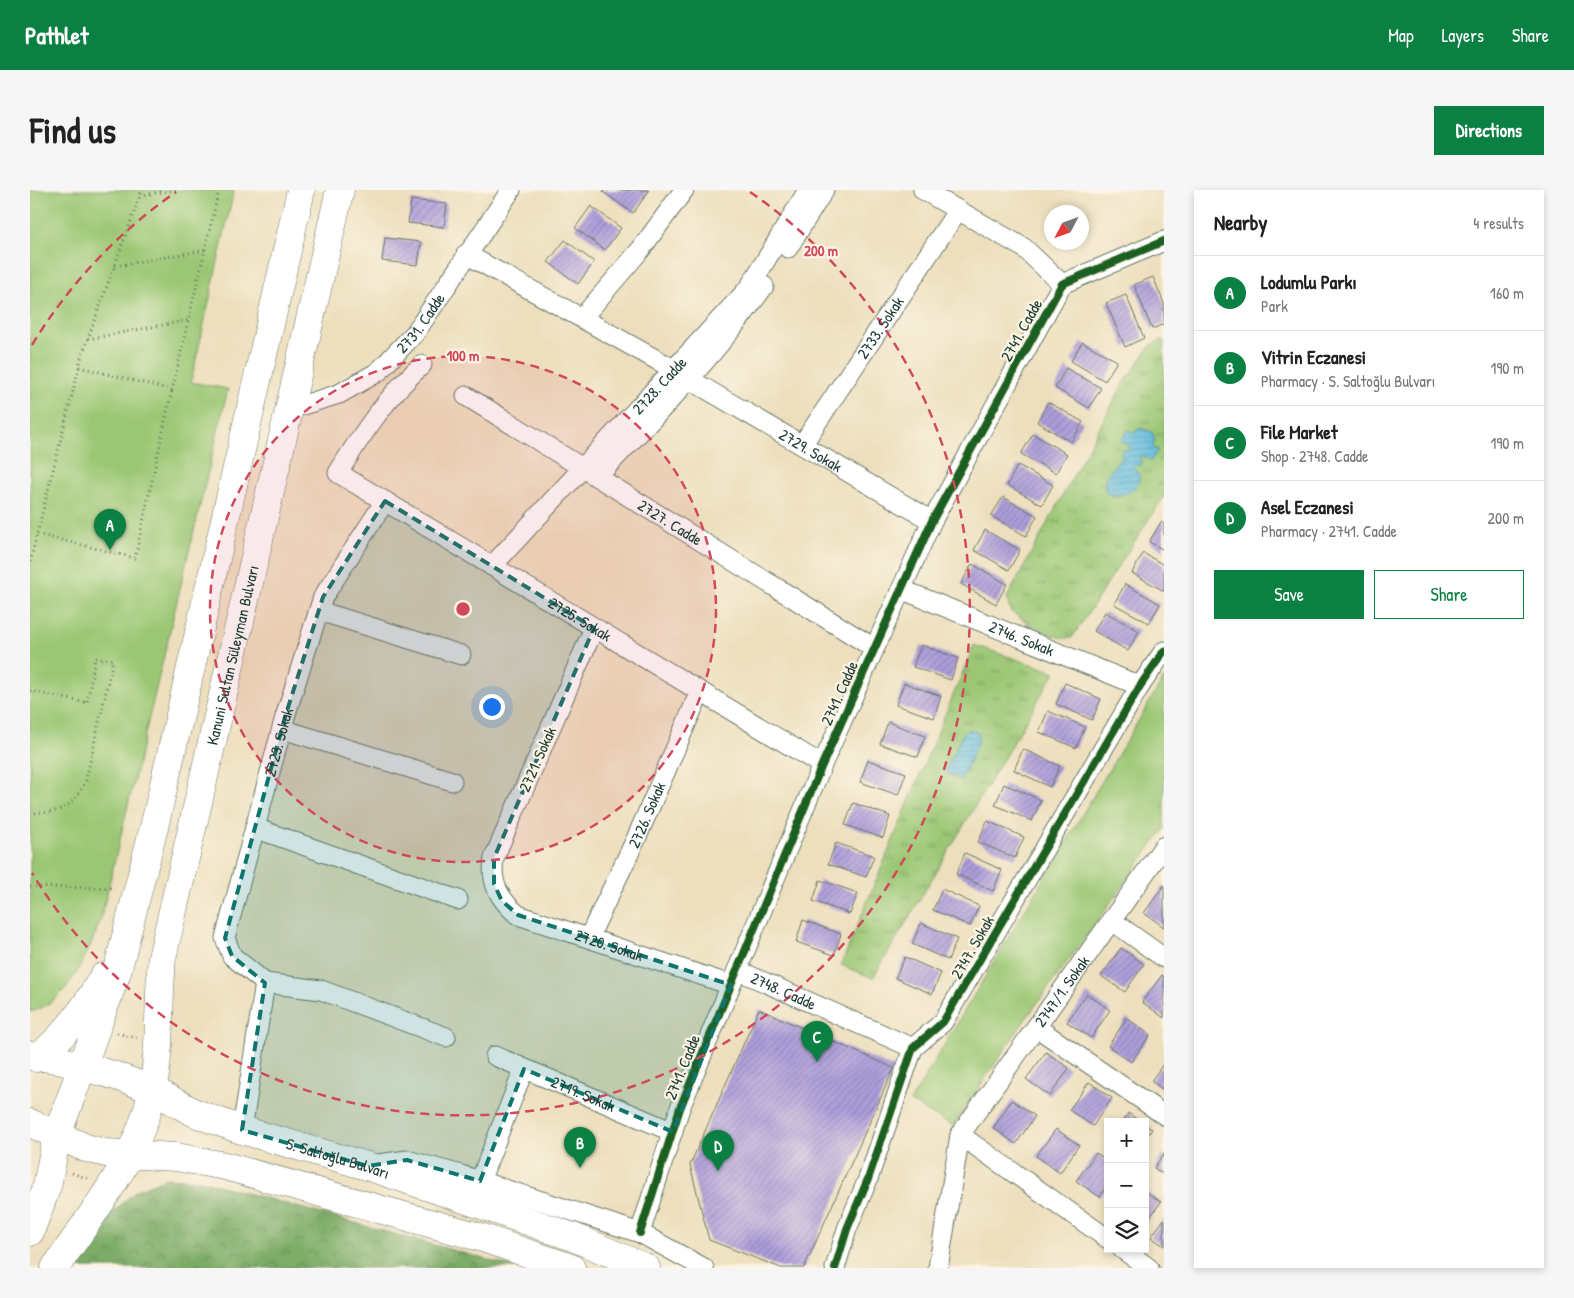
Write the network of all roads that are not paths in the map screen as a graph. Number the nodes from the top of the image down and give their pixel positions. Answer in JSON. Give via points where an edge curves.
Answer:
{"nodes":[{"id":1,"x":301,"y":190,"type":"edge"},
{"id":2,"x":340,"y":190,"type":"edge"},
{"id":3,"x":511,"y":190,"type":"edge"},
{"id":4,"x":684,"y":190,"type":"edge"},
{"id":5,"x":808,"y":190,"type":"edge"},
{"id":6,"x":824,"y":190,"type":"edge"},
{"id":7,"x":923,"y":190,"type":"edge"},
{"id":8,"x":958,"y":210,"type":"junction"},
{"id":9,"x":1164,"y":241,"type":"edge"},
{"id":10,"x":466,"y":254,"type":"junction"},
{"id":11,"x":1062,"y":284,"type":"junction"},
{"id":12,"x":582,"y":318,"type":"junction"},
{"id":13,"x":422,"y":365,"type":"dead end"},
{"id":14,"x":682,"y":375,"type":"junction"},
{"id":15,"x":466,"y":396,"type":"dead end"},
{"id":16,"x":290,"y":409,"type":"junction"},
{"id":17,"x":802,"y":445,"type":"junction"},
{"id":18,"x":590,"y":473,"type":"junction"},
{"id":19,"x":385,"y":501,"type":"junction"},
{"id":20,"x":932,"y":521,"type":"junction"},
{"id":21,"x":492,"y":566,"type":"junction"},
{"id":22,"x":903,"y":590,"type":"junction"},
{"id":23,"x":318,"y":610,"type":"junction"},
{"id":24,"x":594,"y":628,"type":"junction"},
{"id":25,"x":874,"y":648,"type":"junction"},
{"id":26,"x":1164,"y":651,"type":"edge"},
{"id":27,"x":461,"y":655,"type":"dead end"},
{"id":28,"x":1140,"y":686,"type":"junction"},
{"id":29,"x":700,"y":692,"type":"junction"},
{"id":30,"x":282,"y":728,"type":"junction"},
{"id":31,"x":822,"y":765,"type":"junction"},
{"id":32,"x":452,"y":781,"type":"dead end"},
{"id":33,"x":255,"y":828,"type":"junction"},
{"id":34,"x":1164,"y":846,"type":"edge"},
{"id":35,"x":497,"y":892,"type":"joint"},
{"id":36,"x":458,"y":900,"type":"dead end"},
{"id":37,"x":1111,"y":920,"type":"junction"},
{"id":38,"x":589,"y":937,"type":"junction"},
{"id":39,"x":125,"y":939,"type":"junction"},
{"id":40,"x":1164,"y":958,"type":"edge"},
{"id":41,"x":734,"y":978,"type":"junction"},
{"id":42,"x":265,"y":982,"type":"junction"},
{"id":43,"x":1036,"y":1027,"type":"junction"},
{"id":44,"x":446,"y":1037,"type":"dead end"},
{"id":45,"x":913,"y":1048,"type":"junction"},
{"id":46,"x":34,"y":1056,"type":"edge"},
{"id":47,"x":495,"y":1056,"type":"dead end"},
{"id":48,"x":83,"y":1066,"type":"junction"},
{"id":49,"x":524,"y":1069,"type":"junction"},
{"id":50,"x":153,"y":1090,"type":"junction"},
{"id":51,"x":1164,"y":1115,"type":"edge"},
{"id":52,"x":30,"y":1123,"type":"edge"},
{"id":53,"x":242,"y":1130,"type":"junction"},
{"id":54,"x":673,"y":1132,"type":"junction"},
{"id":55,"x":56,"y":1135,"type":"junction"},
{"id":56,"x":960,"y":1135,"type":"junction"},
{"id":57,"x":129,"y":1154,"type":"junction"},
{"id":58,"x":367,"y":1166,"type":"junction"},
{"id":59,"x":480,"y":1181,"type":"junction"},
{"id":60,"x":30,"y":1232,"type":"edge"},
{"id":61,"x":640,"y":1233,"type":"junction"},
{"id":62,"x":1104,"y":1236,"type":"edge"},
{"id":63,"x":1128,"y":1253,"type":"edge"},
{"id":64,"x":55,"y":1268,"type":"edge"},
{"id":65,"x":571,"y":1268,"type":"edge"},
{"id":66,"x":646,"y":1268,"type":"edge"},
{"id":67,"x":704,"y":1268,"type":"edge"},
{"id":68,"x":835,"y":1268,"type":"edge"},
{"id":69,"x":938,"y":1268,"type":"edge"},
{"id":70,"x":1149,"y":1268,"type":"edge"}],
"edges":[{"from":1,"to":39,"type":"main road","via":[[156,819]]},
{"from":2,"to":16,"type":"main road","name":"Kanuni Sultan Süleyman Bulvarı"},
{"from":3,"to":10,"type":"street","name":"2731. Cadde"},
{"from":4,"to":12,"type":"street","via":[[641,249]]},
{"from":5,"to":14,"type":"street","name":"2728. Cadde","via":[[749,288]]},
{"from":6,"to":14,"type":"street","name":"2728. Cadde","via":[[747,311]]},
{"from":7,"to":8,"type":"street"},
{"from":8,"to":11,"type":"street","via":[[1024,248]]},
{"from":8,"to":17,"type":"street","name":"2733. Sokak"},
{"from":9,"to":11,"type":"street"},
{"from":10,"to":12,"type":"street","name":"2729. Sokak"},
{"from":10,"to":16,"type":"street","name":"2731. Cadde","via":[[415,333],[378,372],[339,394]]},
{"from":11,"to":20,"type":"street","name":"2741. Cadde"},
{"from":12,"to":14,"type":"street","name":"2729. Sokak"},
{"from":13,"to":19,"type":"street","name":"2725. Sokak","via":[[400,384],[382,407],[338,473]]},
{"from":14,"to":17,"type":"street","name":"2729. Sokak"},
{"from":14,"to":18,"type":"street","name":"2728. Cadde"},
{"from":15,"to":18,"type":"street","name":"2727. Cadde"},
{"from":16,"to":50,"type":"main road","name":"Kanuni Sultan Süleyman Bulvarı","via":[[162,958]]},
{"from":17,"to":20,"type":"street","name":"2729. Sokak"},
{"from":18,"to":21,"type":"street","name":"2728. Cadde"},
{"from":18,"to":25,"type":"street","name":"2727. Cadde"},
{"from":19,"to":21,"type":"street","name":"2725. Sokak"},
{"from":19,"to":23,"type":"street","name":"2723. Sokak","via":[[323,597]]},
{"from":20,"to":22,"type":"street","name":"2741. Cadde"},
{"from":21,"to":24,"type":"street","name":"2725. Sokak"},
{"from":22,"to":25,"type":"street","name":"2741. Cadde"},
{"from":22,"to":28,"type":"street","name":"2746. Sokak"},
{"from":23,"to":27,"type":"street"},
{"from":23,"to":30,"type":"street","name":"2723. Sokak"},
{"from":24,"to":29,"type":"street","name":"2725. Sokak"},
{"from":24,"to":35,"type":"street","name":"2721. Sokak","via":[[494,858],[493,876]]},
{"from":25,"to":31,"type":"street","name":"2741. Cadde"},
{"from":26,"to":28,"type":"street","name":"2747. Sokak"},
{"from":28,"to":45,"type":"street","name":"2747. Sokak","via":[[943,1022]]},
{"from":29,"to":31,"type":"street","name":"2725. Sokak"},
{"from":29,"to":38,"type":"street","name":"2726. Sokak"},
{"from":30,"to":32,"type":"street"},
{"from":30,"to":33,"type":"street","name":"2723. Sokak"},
{"from":31,"to":41,"type":"street","name":"2741. Cadde"},
{"from":33,"to":36,"type":"street"},
{"from":33,"to":42,"type":"street","name":"2723. Sokak","via":[[225,938],[232,956]]},
{"from":34,"to":37,"type":"street","name":"2747/1. Sokak"},
{"from":35,"to":38,"type":"street","name":"2720. Sokak","via":[[518,915]]},
{"from":37,"to":40,"type":"street"},
{"from":37,"to":43,"type":"street","name":"2747/1. Sokak"},
{"from":38,"to":41,"type":"street","name":"2720. Sokak"},
{"from":39,"to":46,"type":"main road","via":[[90,1002],[67,1030]]},
{"from":39,"to":48,"type":"main road","via":[[114,982]]},
{"from":41,"to":45,"type":"street","name":"2748. Cadde"},
{"from":41,"to":54,"type":"street","name":"2741. Cadde"},
{"from":42,"to":44,"type":"street","via":[[321,990]]},
{"from":42,"to":53,"type":"street"},
{"from":43,"to":51,"type":"street"},
{"from":43,"to":56,"type":"street","name":"2747/1. Sokak"},
{"from":45,"to":68,"type":"street"},
{"from":46,"to":48,"type":"main road","name":"S. Saltoğlu Bulvarı"},
{"from":47,"to":49,"type":"street","name":"2719. Sokak"},
{"from":48,"to":50,"type":"main road","name":"S. Saltoğlu Bulvarı"},
{"from":48,"to":55,"type":"main road"},
{"from":49,"to":54,"type":"street","name":"2719. Sokak"},
{"from":49,"to":59,"type":"street"},
{"from":50,"to":53,"type":"main road","name":"S. Saltoğlu Bulvarı","via":[[195,1112]]},
{"from":50,"to":57,"type":"main road","name":"Kanuni Sultan Süleyman Bulvarı"},
{"from":52,"to":55,"type":"main road"},
{"from":53,"to":58,"type":"main road","name":"S. Saltoğlu Bulvarı"},
{"from":54,"to":61,"type":"street","name":"2741. Cadde"},
{"from":55,"to":57,"type":"main road","via":[[86,1148]]},
{"from":55,"to":60,"type":"main road","via":[[47,1186]]},
{"from":56,"to":62,"type":"street"},
{"from":56,"to":69,"type":"street"},
{"from":57,"to":64,"type":"main road","name":"Kanuni Sultan Süleyman Bulvarı","via":[[114,1184]]},
{"from":57,"to":65,"type":"main road","via":[[225,1166],[483,1238]]},
{"from":58,"to":59,"type":"street","via":[[407,1160]]},
{"from":58,"to":66,"type":"main road","name":"S. Saltoğlu Bulvarı","via":[[573,1237]]},
{"from":59,"to":61,"type":"street"},
{"from":61,"to":67,"type":"street"},
{"from":63,"to":70,"type":"street"}]}
